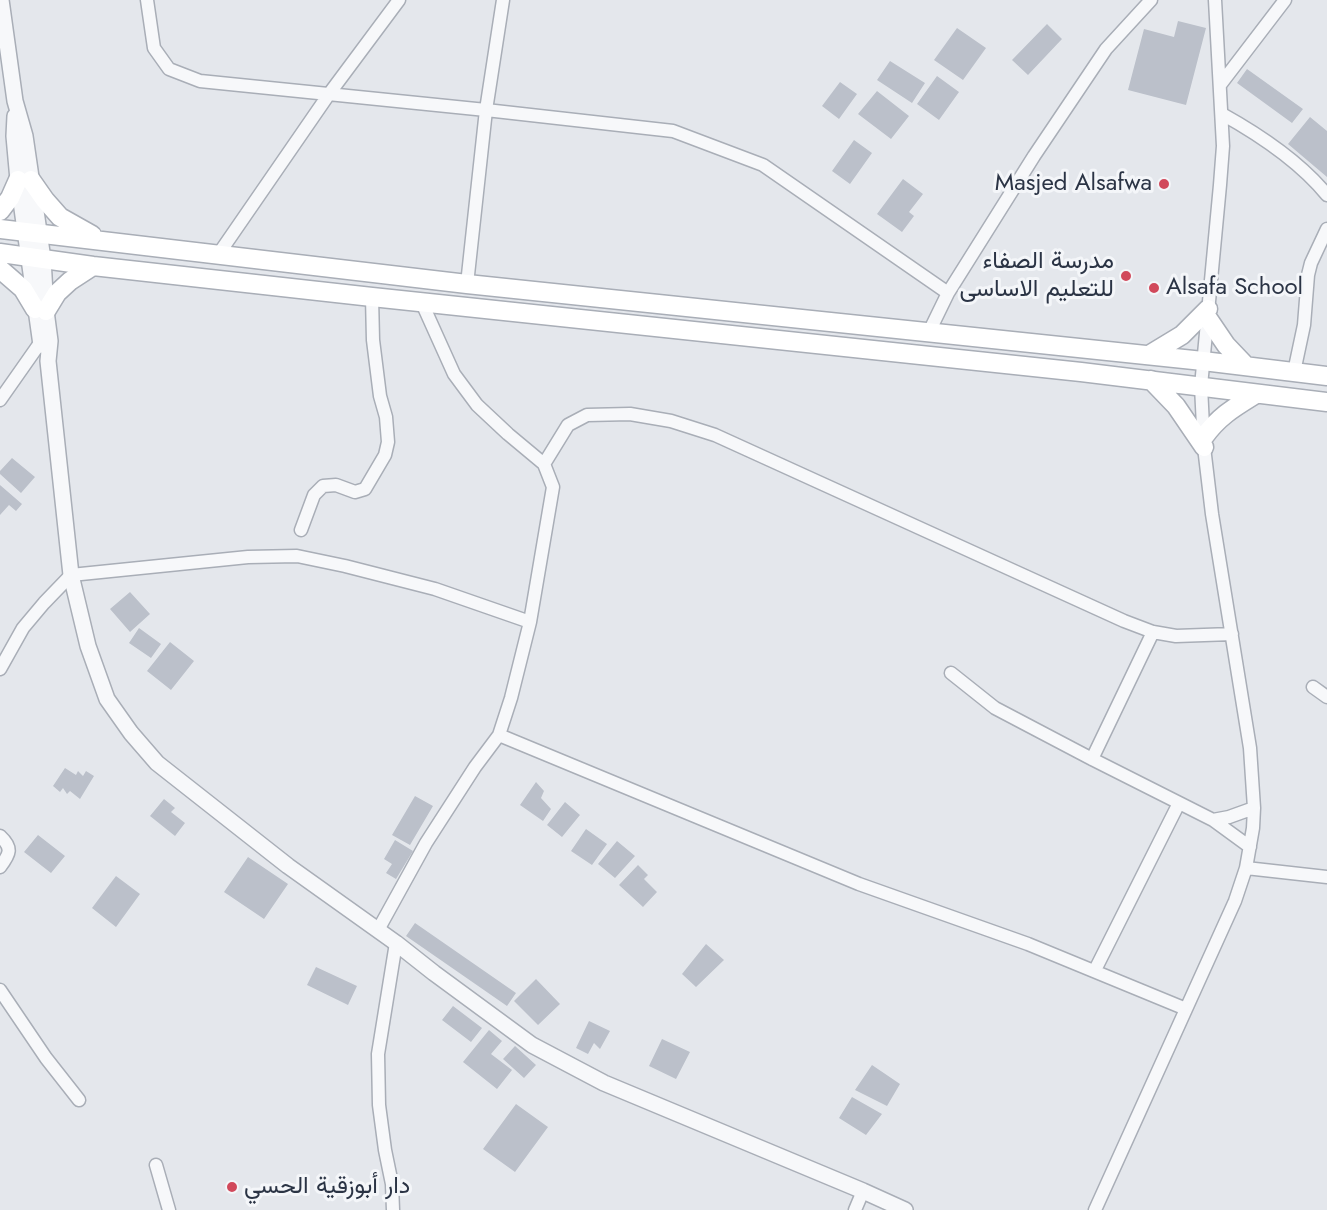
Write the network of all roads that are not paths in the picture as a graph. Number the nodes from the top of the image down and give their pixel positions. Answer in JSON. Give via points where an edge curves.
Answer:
{"nodes":[{"id":1,"x":1,"y":0,"type":"edge"},
{"id":2,"x":147,"y":0,"type":"edge"},
{"id":3,"x":399,"y":0,"type":"edge"},
{"id":4,"x":503,"y":0,"type":"edge"},
{"id":5,"x":1151,"y":0,"type":"edge"},
{"id":6,"x":1215,"y":0,"type":"edge"},
{"id":7,"x":1285,"y":0,"type":"edge"},
{"id":8,"x":1220,"y":85,"type":"junction"},
{"id":9,"x":329,"y":94,"type":"junction"},
{"id":10,"x":486,"y":110,"type":"junction"},
{"id":11,"x":1222,"y":114,"type":"junction"},
{"id":12,"x":24,"y":180,"type":"junction"},
{"id":13,"x":1327,"y":195,"type":"edge"},
{"id":14,"x":0,"y":211,"type":"edge"},
{"id":15,"x":0,"y":229,"type":"edge"},
{"id":16,"x":1327,"y":230,"type":"edge"},
{"id":17,"x":32,"y":233,"type":"junction"},
{"id":18,"x":105,"y":242,"type":"junction"},
{"id":19,"x":0,"y":253,"type":"edge"},
{"id":20,"x":218,"y":255,"type":"junction"},
{"id":21,"x":36,"y":258,"type":"junction"},
{"id":22,"x":93,"y":266,"type":"junction"},
{"id":23,"x":0,"y":268,"type":"edge"},
{"id":24,"x":467,"y":284,"type":"junction"},
{"id":25,"x":948,"y":293,"type":"junction"},
{"id":26,"x":372,"y":297,"type":"junction"},
{"id":27,"x":422,"y":303,"type":"junction"},
{"id":28,"x":41,"y":310,"type":"junction"},
{"id":29,"x":1208,"y":313,"type":"junction"},
{"id":30,"x":928,"y":332,"type":"junction"},
{"id":31,"x":45,"y":342,"type":"junction"},
{"id":32,"x":1149,"y":355,"type":"junction"},
{"id":33,"x":1203,"y":361,"type":"junction"},
{"id":34,"x":1246,"y":366,"type":"junction"},
{"id":35,"x":1294,"y":372,"type":"junction"},
{"id":36,"x":1327,"y":376,"type":"edge"},
{"id":37,"x":1151,"y":380,"type":"junction"},
{"id":38,"x":1201,"y":386,"type":"junction"},
{"id":39,"x":1256,"y":394,"type":"junction"},
{"id":40,"x":0,"y":400,"type":"edge"},
{"id":41,"x":1327,"y":402,"type":"edge"},
{"id":42,"x":1204,"y":442,"type":"junction"},
{"id":43,"x":544,"y":464,"type":"junction"},
{"id":44,"x":301,"y":530,"type":"dead end"},
{"id":45,"x":71,"y":575,"type":"junction"},
{"id":46,"x":530,"y":621,"type":"junction"},
{"id":47,"x":1153,"y":632,"type":"junction"},
{"id":48,"x":1232,"y":634,"type":"junction"},
{"id":49,"x":0,"y":669,"type":"edge"},
{"id":50,"x":951,"y":674,"type":"dead end"},
{"id":51,"x":1313,"y":687,"type":"dead end"},
{"id":52,"x":1327,"y":697,"type":"edge"},
{"id":53,"x":499,"y":735,"type":"junction"},
{"id":54,"x":1092,"y":759,"type":"junction"},
{"id":55,"x":1179,"y":803,"type":"junction"},
{"id":56,"x":1254,"y":808,"type":"junction"},
{"id":57,"x":1213,"y":820,"type":"junction"},
{"id":58,"x":0,"y":836,"type":"edge"},
{"id":59,"x":1250,"y":847,"type":"junction"},
{"id":60,"x":0,"y":867,"type":"edge"},
{"id":61,"x":1246,"y":868,"type":"junction"},
{"id":62,"x":1327,"y":877,"type":"edge"},
{"id":63,"x":378,"y":930,"type":"junction"},
{"id":64,"x":396,"y":943,"type":"junction"},
{"id":65,"x":1095,"y":970,"type":"junction"},
{"id":66,"x":0,"y":990,"type":"edge"},
{"id":67,"x":1186,"y":1009,"type":"junction"},
{"id":68,"x":79,"y":1100,"type":"dead end"},
{"id":69,"x":156,"y":1165,"type":"dead end"},
{"id":70,"x":863,"y":1191,"type":"junction"},
{"id":71,"x":169,"y":1210,"type":"edge"},
{"id":72,"x":393,"y":1210,"type":"edge"},
{"id":73,"x":855,"y":1210,"type":"edge"},
{"id":74,"x":905,"y":1210,"type":"edge"},
{"id":75,"x":1095,"y":1210,"type":"edge"}],
"edges":[{"from":1,"to":12,"type":"street","via":[[15,102],[14,136]]},
{"from":2,"to":9,"type":"street","via":[[154,48],[169,69],[200,81]]},
{"from":3,"to":9,"type":"street"},
{"from":4,"to":10,"type":"street"},
{"from":5,"to":25,"type":"street","via":[[1106,50]]},
{"from":6,"to":8,"type":"street"},
{"from":7,"to":8,"type":"street"},
{"from":8,"to":11,"type":"street"},
{"from":9,"to":10,"type":"street"},
{"from":9,"to":20,"type":"street"},
{"from":10,"to":24,"type":"street"},
{"from":10,"to":25,"type":"street","via":[[673,131],[763,165]]},
{"from":11,"to":13,"type":"street","via":[[1270,144]]},
{"from":11,"to":29,"type":"street","via":[[1223,146]]},
{"from":12,"to":14,"type":"main road"},
{"from":12,"to":17,"type":"street"},
{"from":12,"to":18,"type":"main road","via":[[60,217]]},
{"from":15,"to":17,"type":"main road"},
{"from":16,"to":35,"type":"street","via":[[1308,275],[1304,324]]},
{"from":17,"to":18,"type":"main road"},
{"from":17,"to":21,"type":"street"},
{"from":18,"to":20,"type":"main road"},
{"from":19,"to":21,"type":"main road"},
{"from":20,"to":24,"type":"main road"},
{"from":21,"to":22,"type":"main road"},
{"from":21,"to":28,"type":"street"},
{"from":22,"to":26,"type":"main road"},
{"from":22,"to":28,"type":"main road","via":[[70,281]]},
{"from":23,"to":28,"type":"main road"},
{"from":24,"to":30,"type":"main road"},
{"from":25,"to":30,"type":"street"},
{"from":26,"to":27,"type":"main road"},
{"from":26,"to":44,"type":"street","via":[[373,340],[388,430],[385,455],[365,489],[355,492],[336,485],[323,486],[314,495]]},
{"from":27,"to":37,"type":"main road"},
{"from":27,"to":43,"type":"street","via":[[454,374],[477,405]]},
{"from":28,"to":31,"type":"street"},
{"from":29,"to":32,"type":"main road"},
{"from":29,"to":33,"type":"street"},
{"from":29,"to":34,"type":"main road","via":[[1226,345]]},
{"from":30,"to":32,"type":"main road"},
{"from":31,"to":40,"type":"street"},
{"from":31,"to":45,"type":"street"},
{"from":32,"to":33,"type":"main road"},
{"from":33,"to":34,"type":"main road"},
{"from":33,"to":38,"type":"street"},
{"from":34,"to":35,"type":"main road"},
{"from":35,"to":36,"type":"main road"},
{"from":37,"to":38,"type":"main road"},
{"from":37,"to":42,"type":"main road"},
{"from":38,"to":39,"type":"main road"},
{"from":38,"to":42,"type":"street"},
{"from":39,"to":41,"type":"main road"},
{"from":39,"to":42,"type":"main road","via":[[1218,420]]},
{"from":42,"to":48,"type":"street"},
{"from":43,"to":46,"type":"street","via":[[553,487]]},
{"from":43,"to":47,"type":"street","via":[[568,425],[587,415],[630,414],[671,421],[715,435]]},
{"from":45,"to":46,"type":"street","via":[[248,557],[297,556],[435,589]]},
{"from":45,"to":49,"type":"street","via":[[23,628]]},
{"from":45,"to":63,"type":"street","via":[[88,646],[107,699],[157,763],[288,866]]},
{"from":46,"to":53,"type":"street"},
{"from":47,"to":48,"type":"street","via":[[1176,636]]},
{"from":47,"to":54,"type":"street"},
{"from":48,"to":56,"type":"street","via":[[1250,748]]},
{"from":50,"to":54,"type":"street","via":[[994,708]]},
{"from":51,"to":52,"type":"street"},
{"from":53,"to":63,"type":"street","via":[[432,834]]},
{"from":53,"to":65,"type":"street","via":[[859,884]]},
{"from":54,"to":55,"type":"street"},
{"from":55,"to":57,"type":"street"},
{"from":55,"to":65,"type":"street"},
{"from":56,"to":57,"type":"street"},
{"from":56,"to":59,"type":"street"},
{"from":57,"to":59,"type":"street"},
{"from":58,"to":60,"type":"street","via":[[9,849]]},
{"from":59,"to":61,"type":"street"},
{"from":61,"to":62,"type":"street"},
{"from":61,"to":67,"type":"street","via":[[1236,901]]},
{"from":63,"to":64,"type":"street"},
{"from":64,"to":70,"type":"street","via":[[532,1046],[604,1083]]},
{"from":64,"to":72,"type":"street","via":[[378,1054],[379,1105]]},
{"from":65,"to":67,"type":"street"},
{"from":66,"to":68,"type":"street"},
{"from":67,"to":75,"type":"street"},
{"from":69,"to":71,"type":"street"},
{"from":70,"to":73,"type":"street"},
{"from":70,"to":74,"type":"street"}]}
